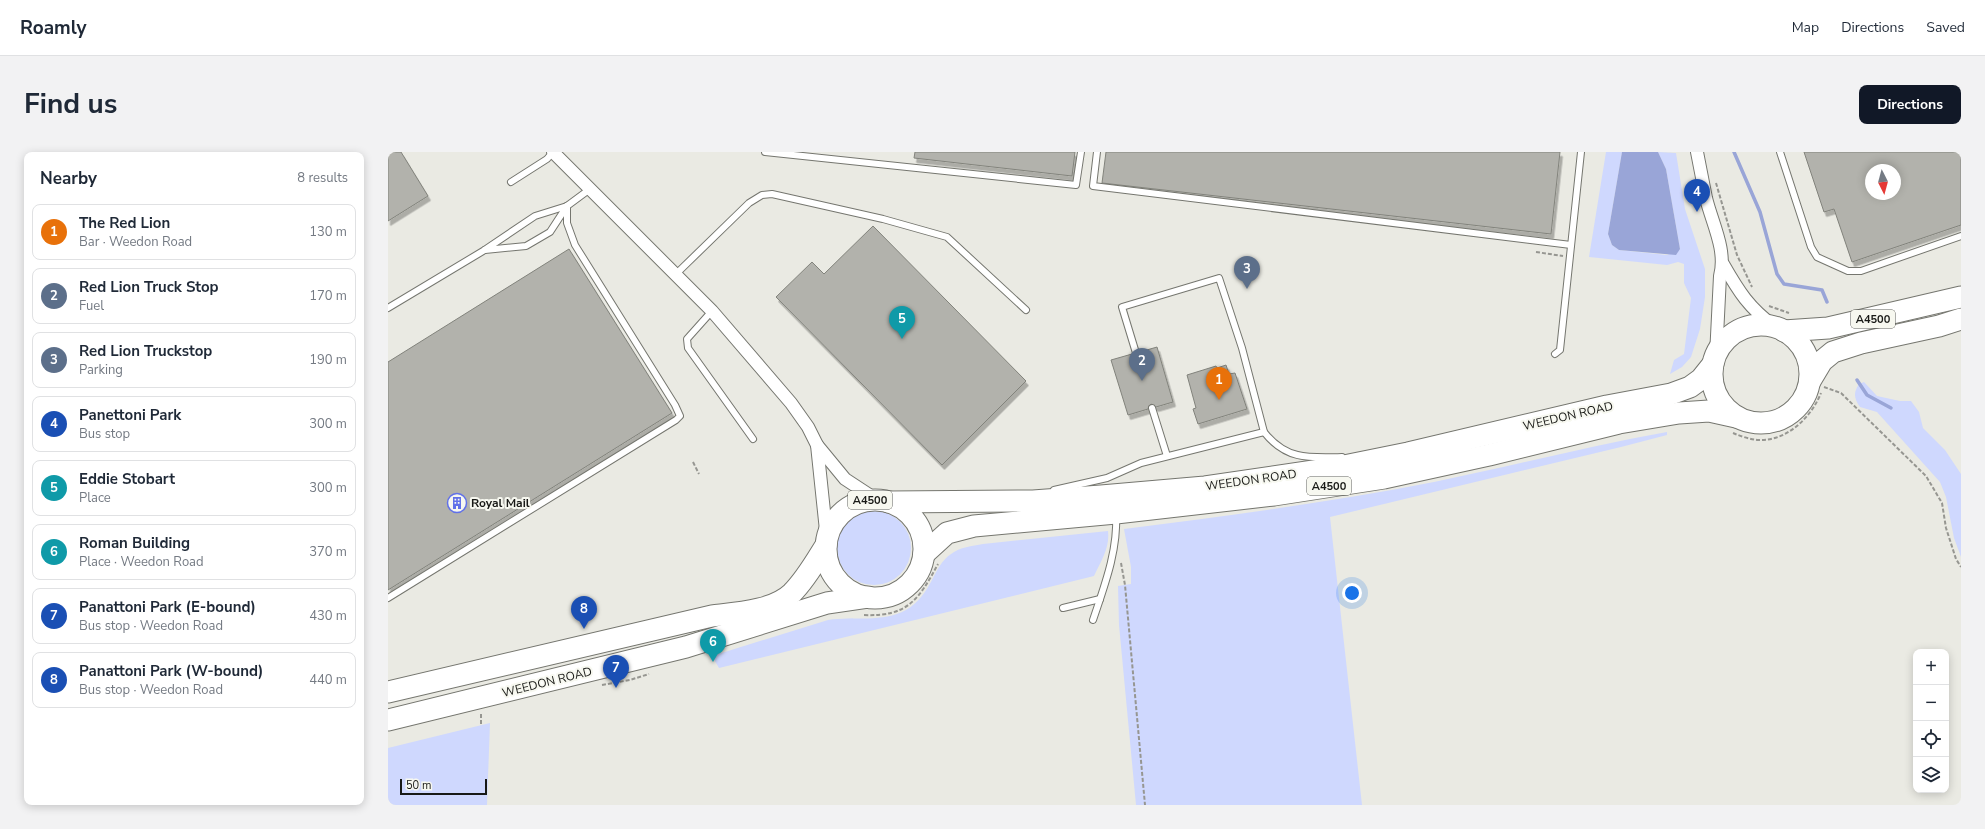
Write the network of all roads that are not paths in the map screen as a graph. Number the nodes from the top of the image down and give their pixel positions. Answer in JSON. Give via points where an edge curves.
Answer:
{"nodes":[{"id":1,"x":553,"y":152,"type":"edge"},
{"id":2,"x":765,"y":152,"type":"edge"},
{"id":3,"x":1081,"y":152,"type":"edge"},
{"id":4,"x":1096,"y":152,"type":"edge"},
{"id":5,"x":1581,"y":152,"type":"edge"},
{"id":6,"x":1697,"y":152,"type":"edge"},
{"id":7,"x":1780,"y":152,"type":"edge"},
{"id":8,"x":511,"y":182,"type":"dead end"},
{"id":9,"x":590,"y":188,"type":"junction"},
{"id":10,"x":566,"y":206,"type":"junction"},
{"id":11,"x":1961,"y":236,"type":"edge"},
{"id":12,"x":1571,"y":245,"type":"junction"},
{"id":13,"x":482,"y":251,"type":"junction"},
{"id":14,"x":1723,"y":264,"type":"junction"},
{"id":15,"x":675,"y":275,"type":"junction"},
{"id":16,"x":1961,"y":297,"type":"edge"},
{"id":17,"x":388,"y":308,"type":"edge"},
{"id":18,"x":1026,"y":310,"type":"dead end"},
{"id":19,"x":712,"y":311,"type":"junction"},
{"id":20,"x":1961,"y":319,"type":"edge"},
{"id":21,"x":1784,"y":324,"type":"junction"},
{"id":22,"x":1136,"y":353,"type":"dead end"},
{"id":23,"x":1555,"y":354,"type":"dead end"},
{"id":24,"x":1714,"y":360,"type":"junction"},
{"id":25,"x":1820,"y":383,"type":"junction"},
{"id":26,"x":1152,"y":408,"type":"dead end"},
{"id":27,"x":1733,"y":424,"type":"junction"},
{"id":28,"x":1264,"y":432,"type":"junction"},
{"id":29,"x":753,"y":439,"type":"dead end"},
{"id":30,"x":817,"y":444,"type":"junction"},
{"id":31,"x":1408,"y":453,"type":"junction"},
{"id":32,"x":1167,"y":456,"type":"junction"},
{"id":33,"x":1347,"y":456,"type":"dead end"},
{"id":34,"x":1354,"y":456,"type":"dead end"},
{"id":35,"x":1044,"y":491,"type":"dead end"},
{"id":36,"x":1029,"y":494,"type":"dead end"},
{"id":37,"x":883,"y":501,"type":"junction"},
{"id":38,"x":978,"y":502,"type":"junction"},
{"id":39,"x":1116,"y":513,"type":"junction"},
{"id":40,"x":827,"y":543,"type":"junction"},
{"id":41,"x":932,"y":558,"type":"junction"},
{"id":42,"x":388,"y":598,"type":"edge"},
{"id":43,"x":1100,"y":599,"type":"junction"},
{"id":44,"x":864,"y":606,"type":"junction"},
{"id":45,"x":1063,"y":608,"type":"dead end"},
{"id":46,"x":1093,"y":620,"type":"dead end"},
{"id":47,"x":388,"y":692,"type":"edge"},
{"id":48,"x":388,"y":720,"type":"edge"}],
"edges":[{"from":1,"to":8,"type":"lane","via":[[547,159]]},
{"from":1,"to":9,"type":"street"},
{"from":2,"to":3,"type":"lane","via":[[1076,185]]},
{"from":4,"to":12,"type":"lane","via":[[1093,186]]},
{"from":5,"to":12,"type":"lane"},
{"from":6,"to":14,"type":"street"},
{"from":7,"to":11,"type":"lane","via":[[1811,247],[1817,257],[1848,271],[1861,271]]},
{"from":9,"to":10,"type":"lane"},
{"from":9,"to":15,"type":"street"},
{"from":10,"to":13,"type":"lane","via":[[535,216]]},
{"from":10,"to":13,"type":"lane","via":[[550,232],[526,246]]},
{"from":10,"to":42,"type":"lane","via":[[567,223],[575,245],[680,416]]},
{"from":12,"to":23,"type":"lane","via":[[1560,350]]},
{"from":13,"to":17,"type":"lane"},
{"from":14,"to":21,"type":"street","via":[[1741,296],[1757,314]]},
{"from":14,"to":24,"type":"street"},
{"from":15,"to":18,"type":"lane","via":[[749,203],[762,195],[772,194],[883,219],[947,237]]},
{"from":15,"to":19,"type":"street"},
{"from":16,"to":21,"type":"highway","number":"A4500","via":[[1841,326]]},
{"from":19,"to":29,"type":"lane","via":[[687,339],[688,348]]},
{"from":19,"to":30,"type":"street","via":[[791,403]]},
{"from":20,"to":25,"type":"highway","number":"A4500","via":[[1833,352],[1822,361]]},
{"from":21,"to":24,"type":"highway","via":[[1746,328],[1734,334],[1723,343]]},
{"from":21,"to":25,"type":"highway","via":[[1805,352],[1810,371]]},
{"from":22,"to":28,"type":"lane","via":[[1122,307],[1219,278],[1242,348]]},
{"from":24,"to":27,"type":"highway","via":[[1712,379],[1716,394],[1728,410]]},
{"from":24,"to":31,"type":"highway","name":"WEEDON ROAD","number":"A4500","via":[[1690,387],[1671,394],[1607,406]]},
{"from":25,"to":27,"type":"highway","via":[[1806,394],[1788,415],[1776,421]]},
{"from":26,"to":32,"type":"lane"},
{"from":27,"to":39,"type":"highway","name":"WEEDON ROAD","number":"A4500","via":[[1709,411],[1679,413],[1619,423],[1384,478],[1274,495]]},
{"from":28,"to":32,"type":"lane"},
{"from":28,"to":33,"type":"lane","via":[[1285,452],[1300,456]]},
{"from":30,"to":37,"type":"street","via":[[846,479]]},
{"from":30,"to":40,"type":"street"},
{"from":31,"to":34,"type":"lane"},
{"from":31,"to":38,"type":"highway","name":"WEEDON ROAD","number":"A4500","via":[[1334,468],[1205,488],[1079,498]]},
{"from":32,"to":35,"type":"lane","via":[[1141,463],[1107,478]]},
{"from":36,"to":38,"type":"lane"},
{"from":37,"to":38,"type":"highway","name":"WEEDON ROAD","number":"A4500"},
{"from":37,"to":40,"type":"highway","number":"A4500","via":[[856,504],[844,511],[832,526]]},
{"from":37,"to":41,"type":"highway","number":"A4500","via":[[904,508],[916,521]]},
{"from":39,"to":41,"type":"highway","name":"WEEDON ROAD","number":"A4500","via":[[957,529],[938,540]]},
{"from":39,"to":43,"type":"lane","via":[[1117,526],[1108,575]]},
{"from":40,"to":44,"type":"highway","number":"A4500","via":[[829,565],[838,580]]},
{"from":40,"to":47,"type":"highway","number":"A4500","via":[[812,568],[791,593],[763,607],[712,616]]},
{"from":41,"to":44,"type":"highway","number":"A4500","via":[[903,589]]},
{"from":43,"to":45,"type":"lane"},
{"from":43,"to":46,"type":"lane"},
{"from":44,"to":48,"type":"highway","name":"WEEDON ROAD","number":"A4500","via":[[827,604],[686,647]]}]}
